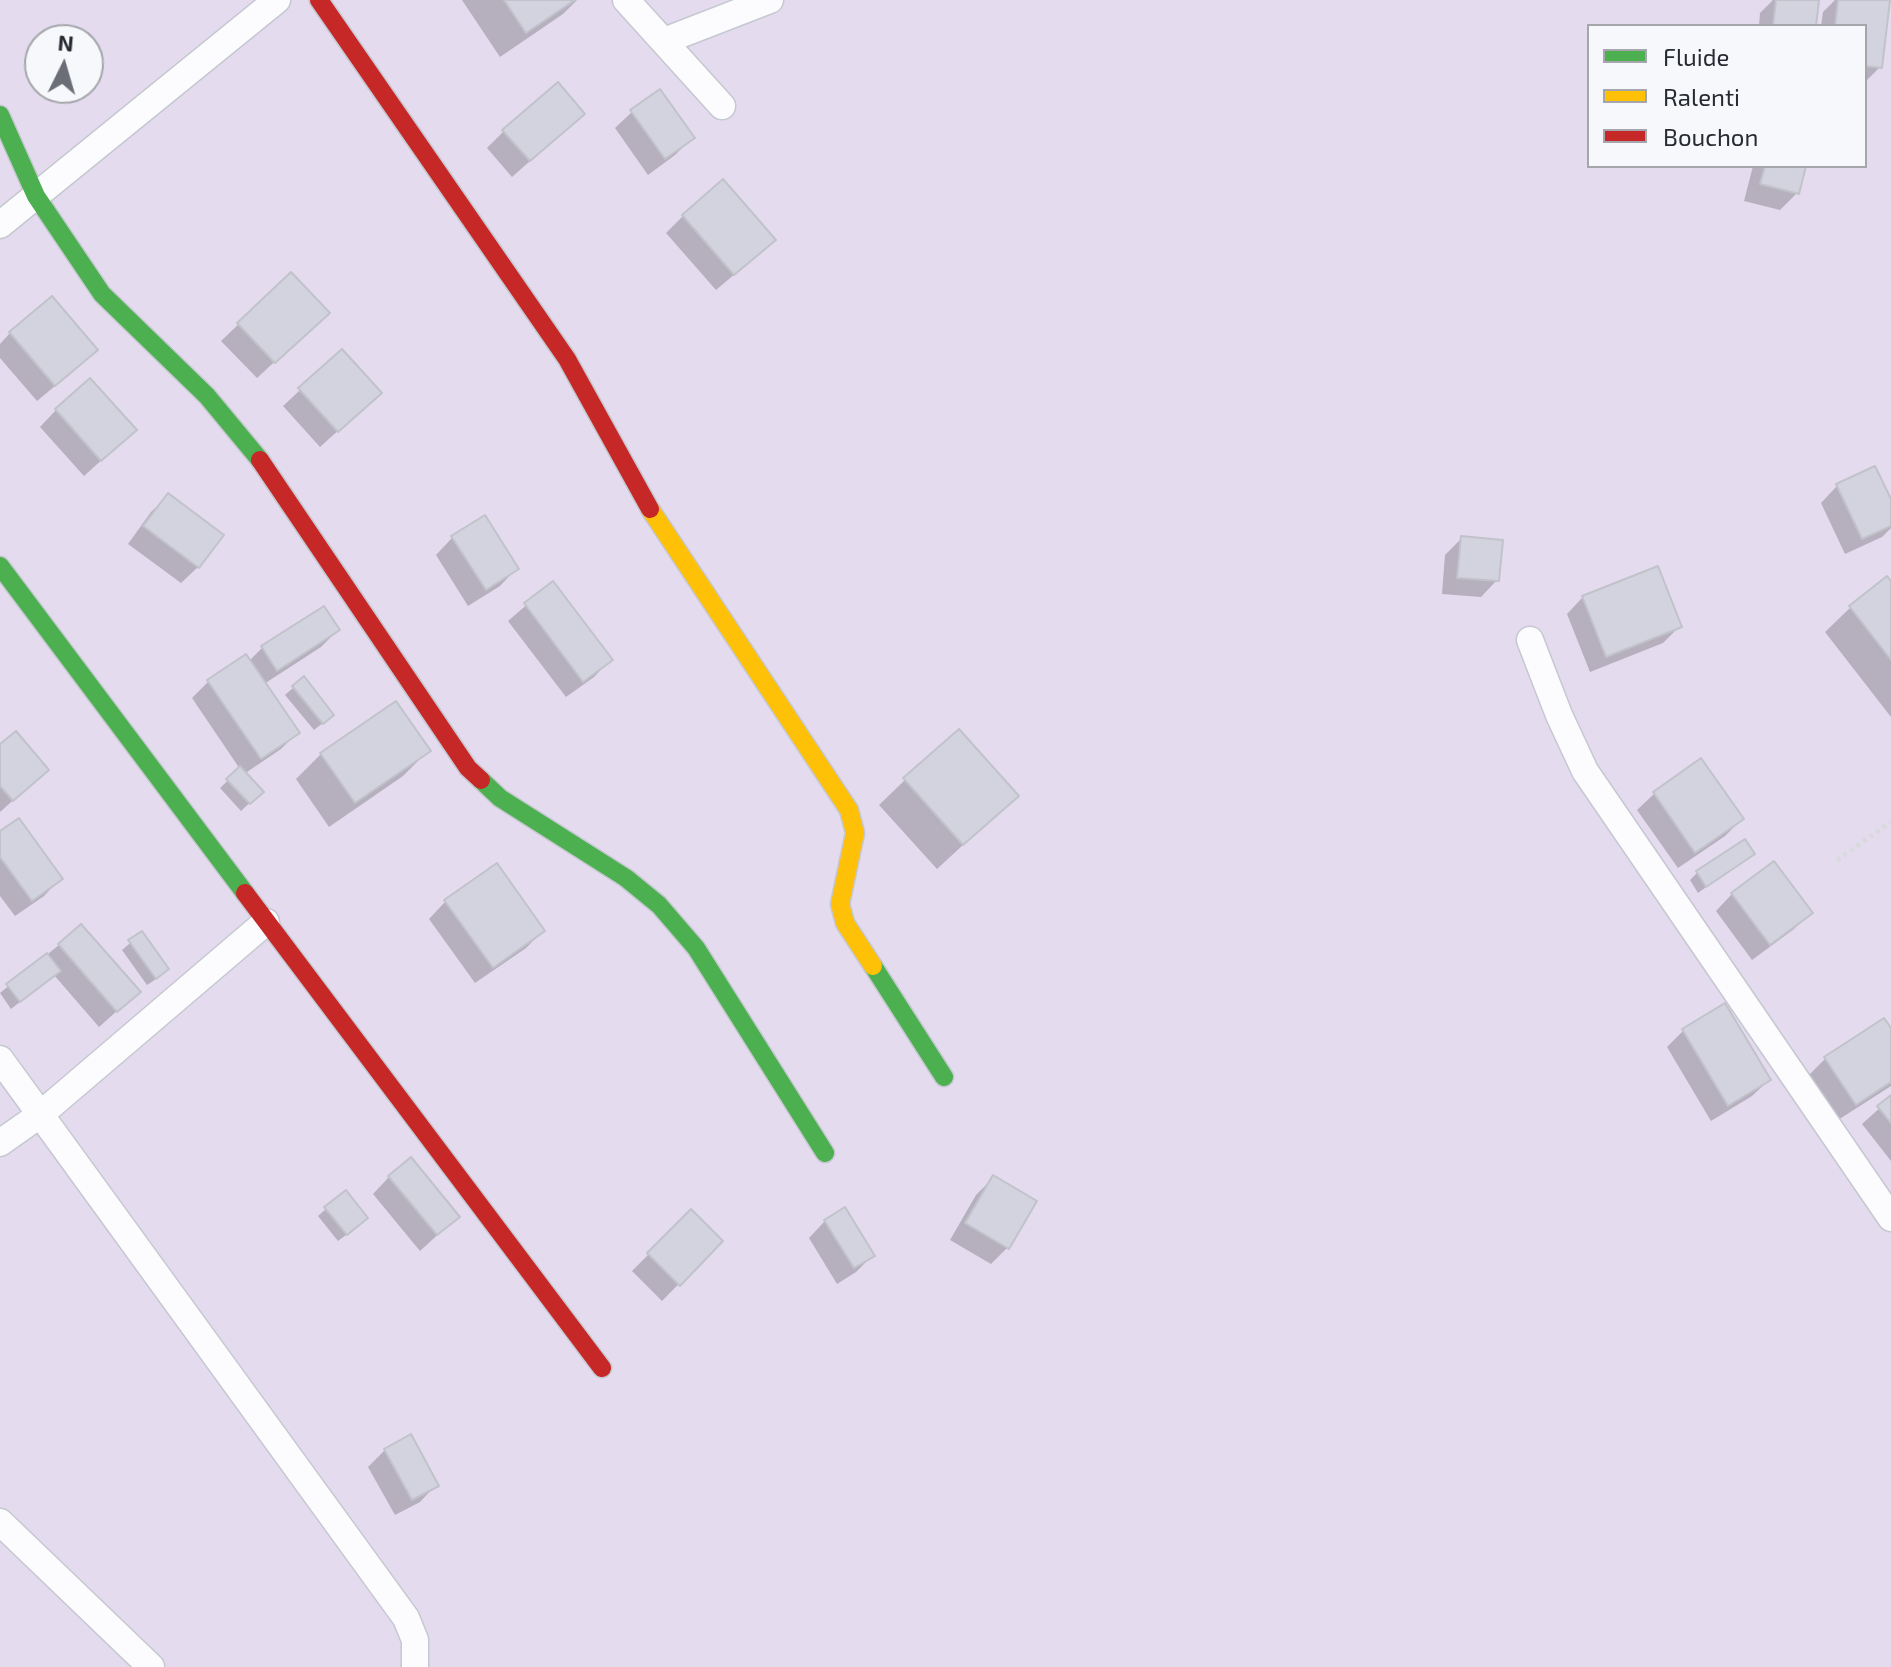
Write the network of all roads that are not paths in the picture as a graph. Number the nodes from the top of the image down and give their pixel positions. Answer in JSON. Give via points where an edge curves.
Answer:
{"nodes":[{"id":1,"x":277,"y":0,"type":"edge"},
{"id":2,"x":319,"y":0,"type":"edge"},
{"id":3,"x":626,"y":0,"type":"edge"},
{"id":4,"x":770,"y":0,"type":"edge"},
{"id":5,"x":664,"y":41,"type":"junction"},
{"id":6,"x":722,"y":106,"type":"dead end"},
{"id":7,"x":0,"y":115,"type":"edge"},
{"id":8,"x":36,"y":196,"type":"junction"},
{"id":9,"x":0,"y":225,"type":"edge"},
{"id":10,"x":0,"y":566,"type":"edge"},
{"id":11,"x":1530,"y":640,"type":"dead end"},
{"id":12,"x":266,"y":922,"type":"junction"},
{"id":13,"x":0,"y":1059,"type":"edge"},
{"id":14,"x":944,"y":1077,"type":"dead end"},
{"id":15,"x":41,"y":1114,"type":"junction"},
{"id":16,"x":0,"y":1143,"type":"edge"},
{"id":17,"x":825,"y":1153,"type":"dead end"},
{"id":18,"x":1891,"y":1218,"type":"edge"},
{"id":19,"x":602,"y":1368,"type":"dead end"},
{"id":20,"x":0,"y":1522,"type":"edge"},
{"id":21,"x":151,"y":1667,"type":"edge"},
{"id":22,"x":415,"y":1667,"type":"edge"}],
"edges":[{"from":1,"to":8,"type":"street"},
{"from":2,"to":14,"type":"street","via":[[567,359],[656,519],[849,810],[855,833],[840,904],[845,923]]},
{"from":3,"to":5,"type":"street"},
{"from":4,"to":5,"type":"street"},
{"from":5,"to":6,"type":"street"},
{"from":7,"to":8,"type":"street"},
{"from":8,"to":9,"type":"street"},
{"from":8,"to":17,"type":"street","via":[[102,294],[249,444],[468,768],[500,798],[626,878],[659,905],[696,948]]},
{"from":10,"to":12,"type":"street"},
{"from":11,"to":18,"type":"street","via":[[1585,771]]},
{"from":12,"to":15,"type":"street"},
{"from":12,"to":19,"type":"street"},
{"from":13,"to":15,"type":"street"},
{"from":15,"to":16,"type":"street"},
{"from":15,"to":22,"type":"street","via":[[406,1618],[415,1640]]},
{"from":20,"to":21,"type":"street"}]}
